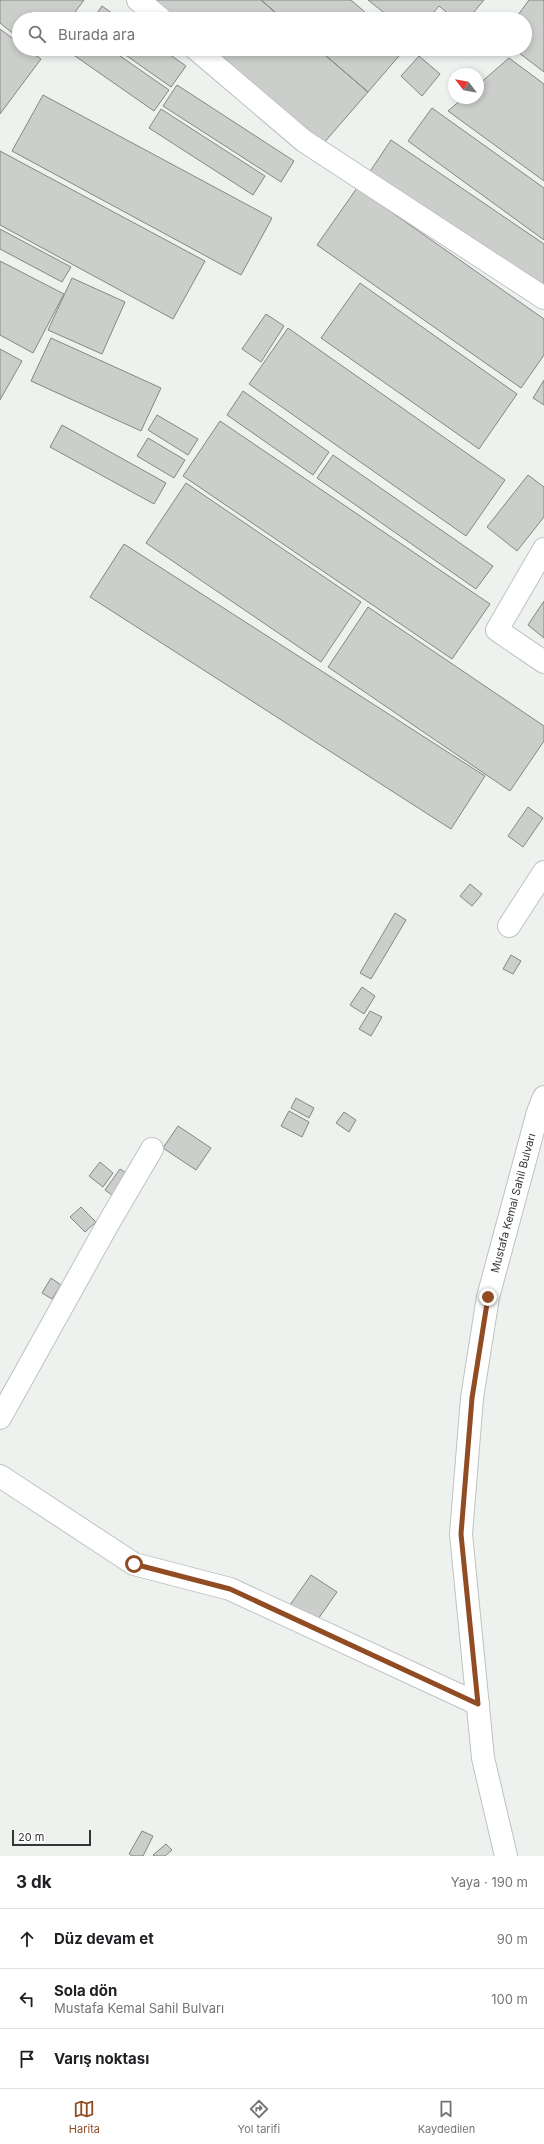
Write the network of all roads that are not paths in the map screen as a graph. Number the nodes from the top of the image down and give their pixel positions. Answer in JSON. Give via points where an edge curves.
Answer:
{"nodes":[{"id":1,"x":138,"y":0,"type":"edge"},
{"id":2,"x":153,"y":12,"type":"edge"},
{"id":3,"x":204,"y":56,"type":"edge"},
{"id":4,"x":544,"y":298,"type":"edge"},
{"id":5,"x":544,"y":549,"type":"edge"},
{"id":6,"x":544,"y":662,"type":"edge"},
{"id":7,"x":544,"y":872,"type":"edge"},
{"id":8,"x":509,"y":926,"type":"dead end"},
{"id":9,"x":544,"y":1097,"type":"edge"},
{"id":10,"x":152,"y":1150,"type":"dead end"},
{"id":11,"x":0,"y":1418,"type":"edge"},
{"id":12,"x":0,"y":1476,"type":"edge"},
{"id":13,"x":478,"y":1704,"type":"junction"},
{"id":14,"x":506,"y":1856,"type":"edge"}],
"edges":[{"from":1,"to":2,"type":"street"},
{"from":3,"to":4,"type":"street","via":[[304,141]]},
{"from":5,"to":6,"type":"street","via":[[497,630]]},
{"from":7,"to":8,"type":"street"},
{"from":9,"to":13,"type":"street","name":"Mustafa Kemal Sahil Bulvarı","via":[[488,1297],[472,1398],[461,1534]]},
{"from":10,"to":11,"type":"street"},
{"from":12,"to":13,"type":"street","via":[[134,1564],[230,1589]]},
{"from":13,"to":14,"type":"street","name":"Mustafa Kemal Sahil Bulvarı","via":[[483,1758]]}]}
